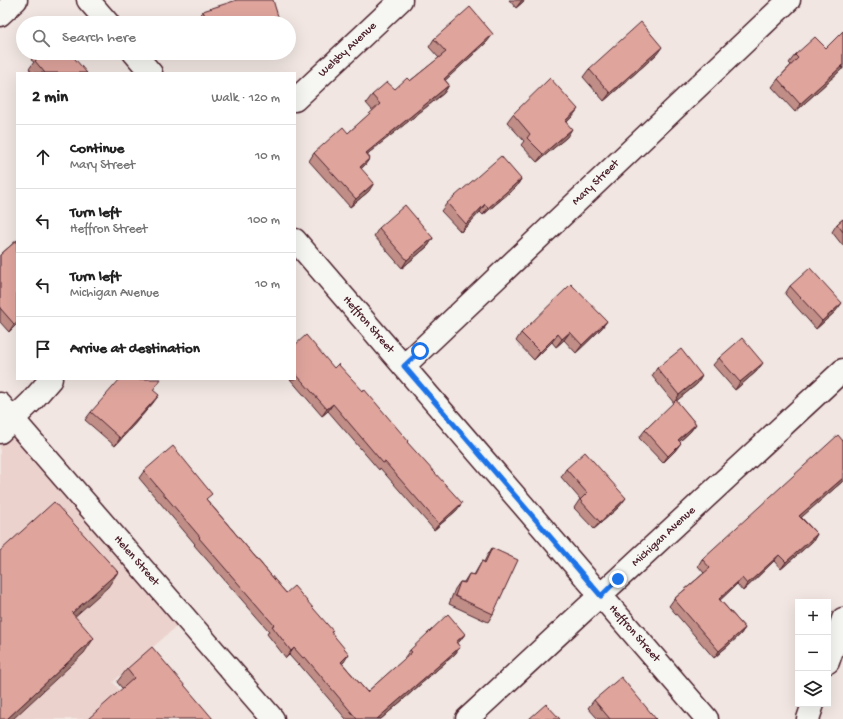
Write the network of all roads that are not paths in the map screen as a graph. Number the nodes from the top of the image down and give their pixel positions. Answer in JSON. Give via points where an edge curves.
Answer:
{"nodes":[{"id":1,"x":16,"y":0,"type":"edge"},
{"id":2,"x":88,"y":0,"type":"edge"},
{"id":3,"x":401,"y":0,"type":"edge"},
{"id":4,"x":789,"y":0,"type":"edge"},
{"id":5,"x":0,"y":15,"type":"edge"},
{"id":6,"x":102,"y":16,"type":"edge"},
{"id":7,"x":140,"y":60,"type":"edge"},
{"id":8,"x":150,"y":72,"type":"edge"},
{"id":9,"x":296,"y":99,"type":"edge"},
{"id":10,"x":296,"y":241,"type":"edge"},
{"id":11,"x":404,"y":366,"type":"junction"},
{"id":12,"x":843,"y":370,"type":"edge"},
{"id":13,"x":50,"y":380,"type":"edge"},
{"id":14,"x":5,"y":418,"type":"edge"},
{"id":15,"x":601,"y":596,"type":"junction"},
{"id":16,"x":843,"y":619,"type":"edge"},
{"id":17,"x":831,"y":653,"type":"edge"},
{"id":18,"x":812,"y":707,"type":"edge"},
{"id":19,"x":273,"y":719,"type":"edge"},
{"id":20,"x":466,"y":719,"type":"edge"},
{"id":21,"x":707,"y":719,"type":"edge"},
{"id":22,"x":808,"y":719,"type":"edge"}],
"edges":[{"from":1,"to":5,"type":"street"},
{"from":2,"to":6,"type":"street"},
{"from":3,"to":9,"type":"street","name":"Welsby Avenue"},
{"from":4,"to":11,"type":"street","name":"Mary Street"},
{"from":7,"to":8,"type":"street"},
{"from":10,"to":11,"type":"street","name":"Heffron Street"},
{"from":11,"to":15,"type":"street","name":"Heffron Street"},
{"from":12,"to":15,"type":"street","name":"Michigan Avenue"},
{"from":13,"to":14,"type":"street"},
{"from":14,"to":19,"type":"street","name":"Helen Street"},
{"from":15,"to":20,"type":"street","name":"Michigan Avenue"},
{"from":15,"to":21,"type":"street","name":"Heffron Street"},
{"from":16,"to":17,"type":"street"},
{"from":18,"to":22,"type":"street"}]}
